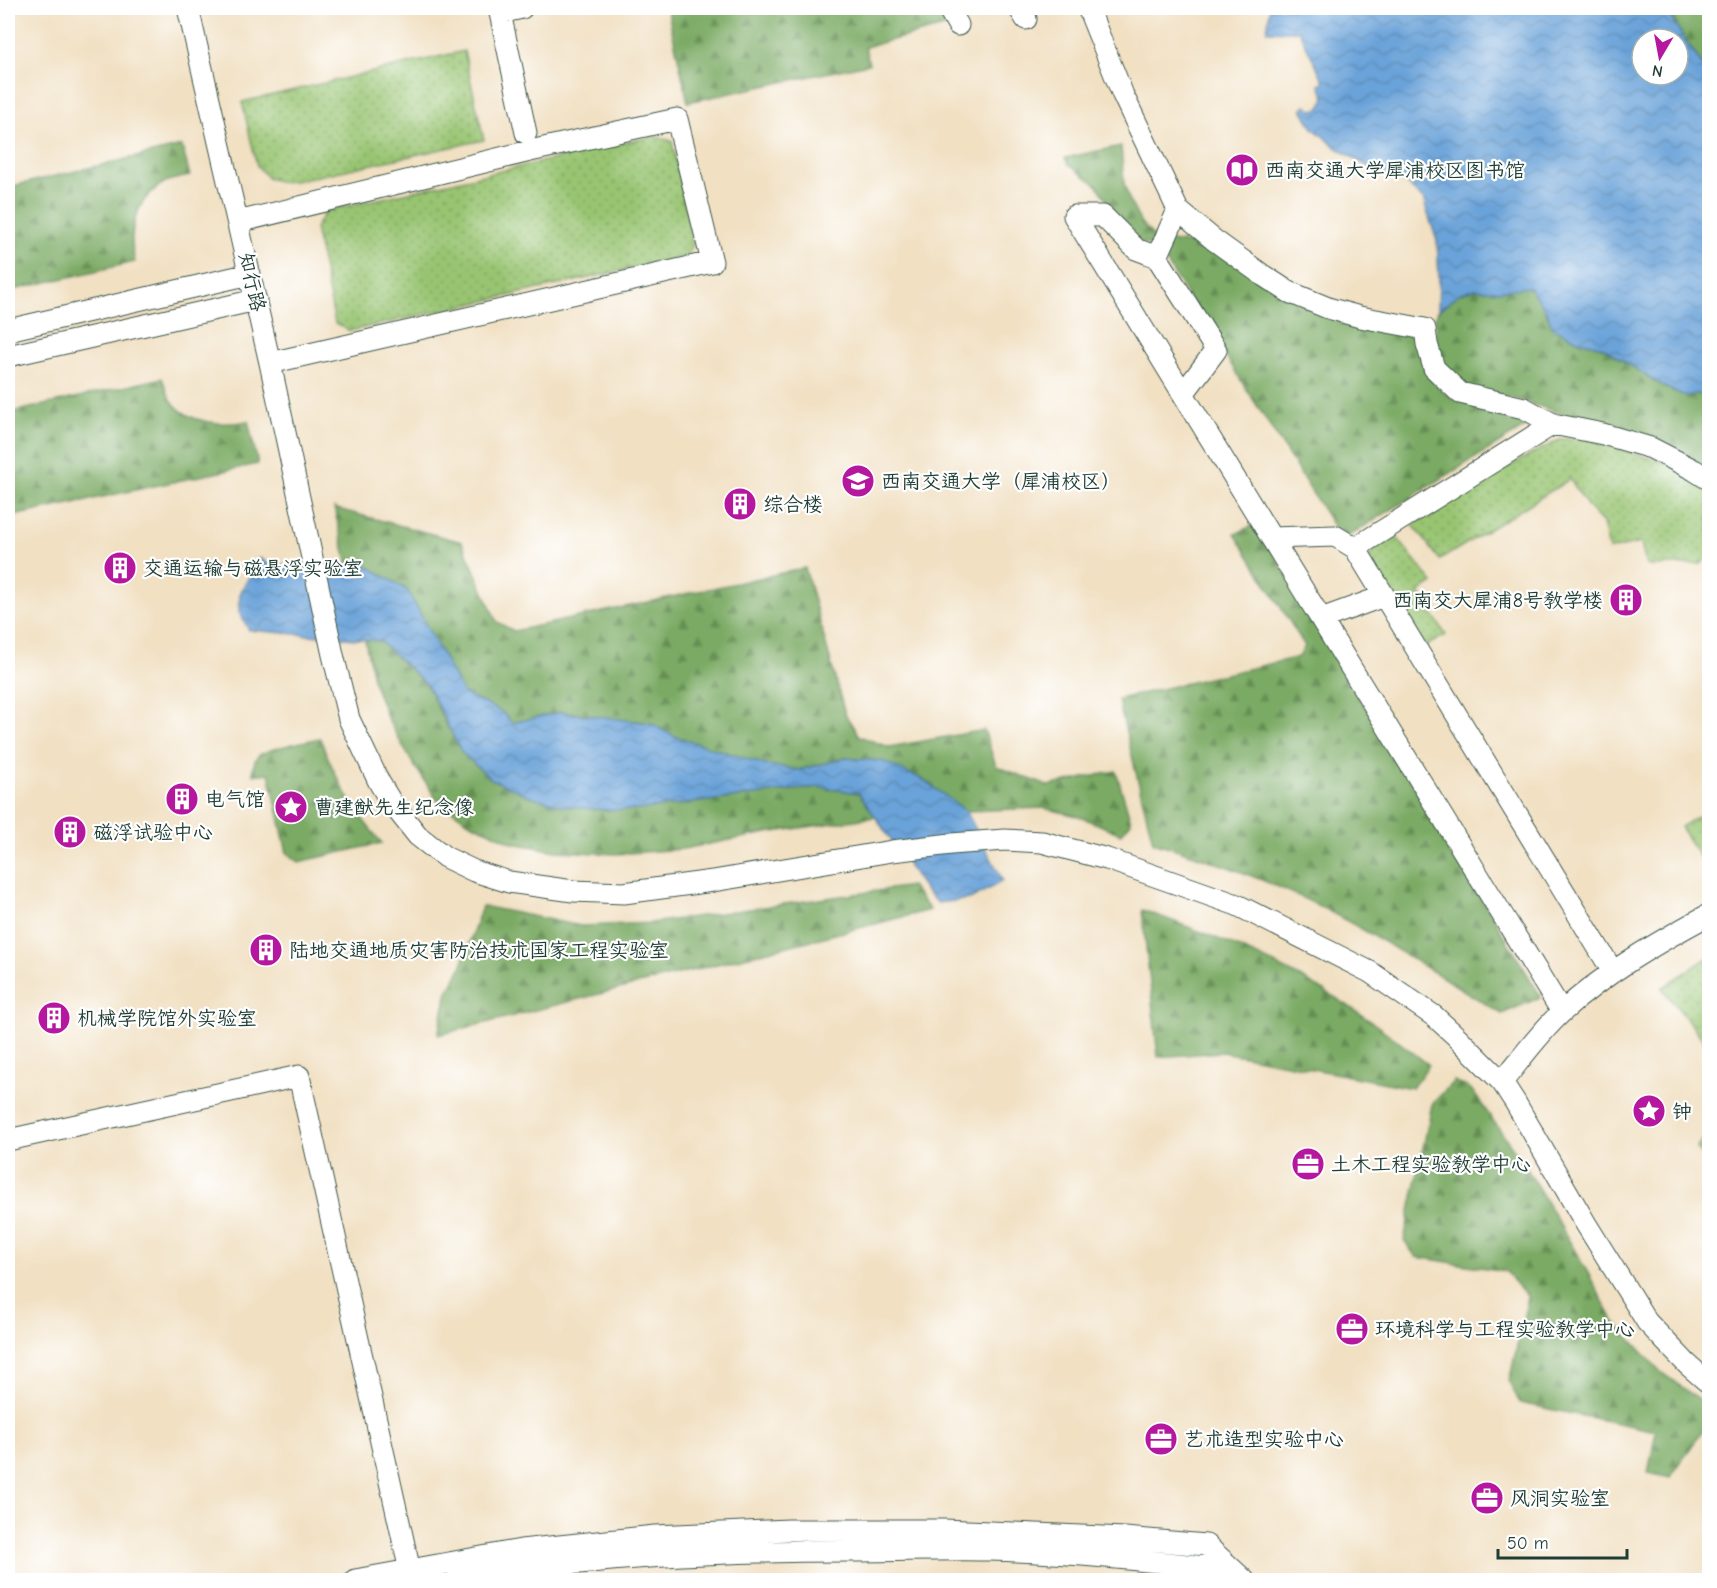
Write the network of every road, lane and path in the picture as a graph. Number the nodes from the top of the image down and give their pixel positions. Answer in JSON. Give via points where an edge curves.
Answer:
{"nodes":[{"id":1,"x":188,"y":8,"type":"edge"},
{"id":2,"x":522,"y":8,"type":"edge"},
{"id":3,"x":1088,"y":8,"type":"edge"},
{"id":4,"x":526,"y":133,"type":"dead end"},
{"id":5,"x":1178,"y":210,"type":"junction"},
{"id":6,"x":238,"y":222,"type":"junction"},
{"id":7,"x":1157,"y":257,"type":"junction"},
{"id":8,"x":249,"y":274,"type":"junction"},
{"id":9,"x":256,"y":300,"type":"junction"},
{"id":10,"x":8,"y":330,"type":"edge"},
{"id":11,"x":8,"y":356,"type":"edge"},
{"id":12,"x":270,"y":363,"type":"junction"},
{"id":13,"x":1183,"y":394,"type":"junction"},
{"id":14,"x":1553,"y":424,"type":"junction"},
{"id":15,"x":1710,"y":480,"type":"edge"},
{"id":16,"x":1271,"y":538,"type":"junction"},
{"id":17,"x":1355,"y":548,"type":"junction"},
{"id":18,"x":1384,"y":596,"type":"junction"},
{"id":19,"x":1321,"y":619,"type":"junction"},
{"id":20,"x":1710,"y":914,"type":"edge"},
{"id":21,"x":1613,"y":972,"type":"junction"},
{"id":22,"x":1562,"y":1012,"type":"junction"},
{"id":23,"x":1502,"y":1082,"type":"junction"},
{"id":24,"x":8,"y":1140,"type":"edge"},
{"id":25,"x":1710,"y":1384,"type":"edge"},
{"id":26,"x":412,"y":1575,"type":"edge"},
{"id":27,"x":1238,"y":1575,"type":"edge"},
{"id":28,"x":356,"y":1581,"type":"edge"},
{"id":29,"x":457,"y":1581,"type":"edge"}],
"edges":[{"from":1,"to":6,"type":"street","name":"知行路"},
{"from":2,"to":4,"type":"street","via":[[500,13]]},
{"from":3,"to":5,"type":"street","via":[[1123,95]]},
{"from":5,"to":7,"type":"street"},
{"from":5,"to":14,"type":"street","via":[[1289,292],[1360,317],[1425,328],[1434,368],[1460,393],[1524,408]]},
{"from":6,"to":8,"type":"street","name":"知行路"},
{"from":6,"to":12,"type":"street","via":[[677,119],[712,262]]},
{"from":7,"to":13,"type":"street","via":[[1216,350]]},
{"from":7,"to":13,"type":"street","via":[[1136,249],[1103,216],[1074,216]]},
{"from":8,"to":9,"type":"street","name":"知行路"},
{"from":8,"to":10,"type":"street"},
{"from":9,"to":11,"type":"street"},
{"from":9,"to":12,"type":"street","name":"知行路"},
{"from":12,"to":23,"type":"street","name":"知行路","via":[[349,718],[391,802],[418,836],[445,857],[509,882],[624,893],[892,852],[1005,840],[1042,842],[1150,873],[1237,905],[1370,972],[1434,1016]]},
{"from":13,"to":16,"type":"street"},
{"from":14,"to":15,"type":"street","via":[[1651,448]]},
{"from":14,"to":17,"type":"street"},
{"from":16,"to":17,"type":"street","via":[[1335,536]]},
{"from":16,"to":19,"type":"street"},
{"from":17,"to":18,"type":"street"},
{"from":18,"to":19,"type":"street"},
{"from":18,"to":21,"type":"street"},
{"from":19,"to":22,"type":"street"},
{"from":20,"to":21,"type":"street"},
{"from":21,"to":22,"type":"street"},
{"from":22,"to":23,"type":"street"},
{"from":23,"to":25,"type":"street","name":"知行路","via":[[1647,1322]]},
{"from":24,"to":26,"type":"street","via":[[298,1076]]},
{"from":26,"to":27,"type":"street","via":[[521,1550],[655,1536],[789,1530],[944,1530],[1206,1545]]},
{"from":26,"to":28,"type":"street"},
{"from":27,"to":29,"type":"street","via":[[1118,1558],[988,1550],[768,1551],[661,1555]]}]}
